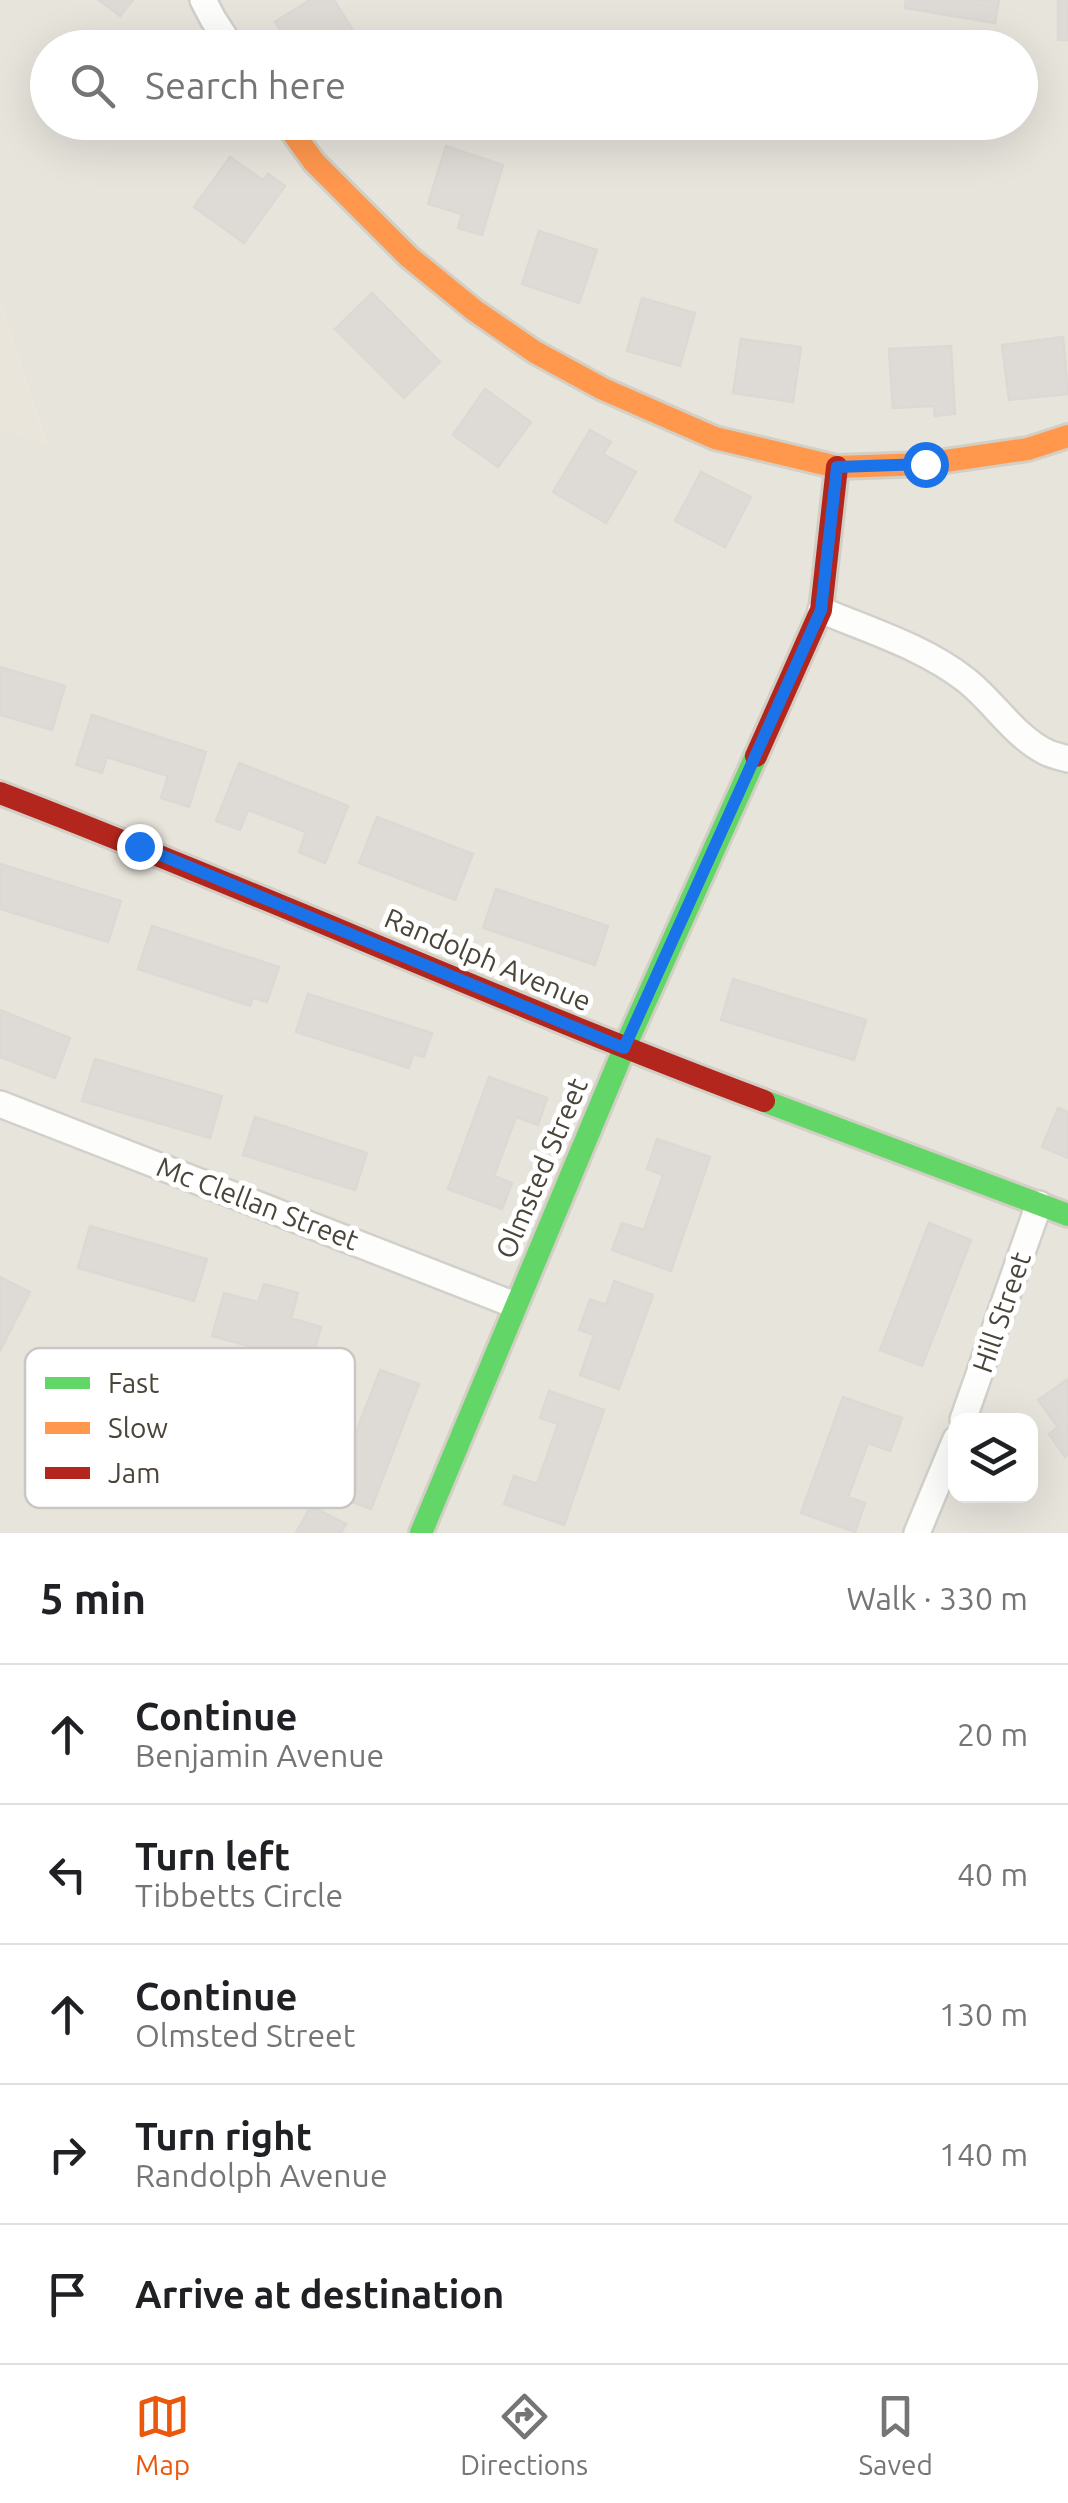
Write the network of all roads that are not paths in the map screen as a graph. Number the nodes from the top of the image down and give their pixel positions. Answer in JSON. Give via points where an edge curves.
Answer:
{"nodes":[{"id":1,"x":204,"y":0,"type":"edge"},
{"id":2,"x":220,"y":30,"type":"edge"},
{"id":3,"x":298,"y":140,"type":"edge"},
{"id":4,"x":1068,"y":436,"type":"edge"},
{"id":5,"x":837,"y":467,"type":"junction"},
{"id":6,"x":821,"y":610,"type":"junction"},
{"id":7,"x":1068,"y":759,"type":"edge"},
{"id":8,"x":0,"y":793,"type":"edge"},
{"id":9,"x":624,"y":1048,"type":"junction"},
{"id":10,"x":1,"y":1106,"type":"edge"},
{"id":11,"x":1039,"y":1204,"type":"junction"},
{"id":12,"x":1068,"y":1215,"type":"edge"},
{"id":13,"x":515,"y":1304,"type":"junction"},
{"id":14,"x":965,"y":1413,"type":"edge"},
{"id":15,"x":948,"y":1459,"type":"edge"},
{"id":16,"x":421,"y":1533,"type":"edge"},
{"id":17,"x":918,"y":1533,"type":"edge"}],
"edges":[{"from":1,"to":2,"type":"street"},
{"from":3,"to":5,"type":"street","via":[[408,257],[535,352],[716,438]]},
{"from":4,"to":5,"type":"street","via":[[1028,449],[925,464]]},
{"from":5,"to":6,"type":"street","name":"Olmsted Street"},
{"from":6,"to":7,"type":"street","via":[[923,652],[965,679],[1022,735]]},
{"from":6,"to":9,"type":"street","name":"Olmsted Street"},
{"from":8,"to":9,"type":"street","name":"Randolph Avenue"},
{"from":9,"to":11,"type":"street","name":"Randolph Avenue"},
{"from":9,"to":13,"type":"street","name":"Olmsted Street"},
{"from":10,"to":13,"type":"street","name":"Mc Clellan Street"},
{"from":11,"to":12,"type":"street","name":"Randolph Avenue"},
{"from":11,"to":14,"type":"street","name":"Hill Street"},
{"from":13,"to":16,"type":"street","name":"Olmsted Street"},
{"from":15,"to":17,"type":"street"}]}
